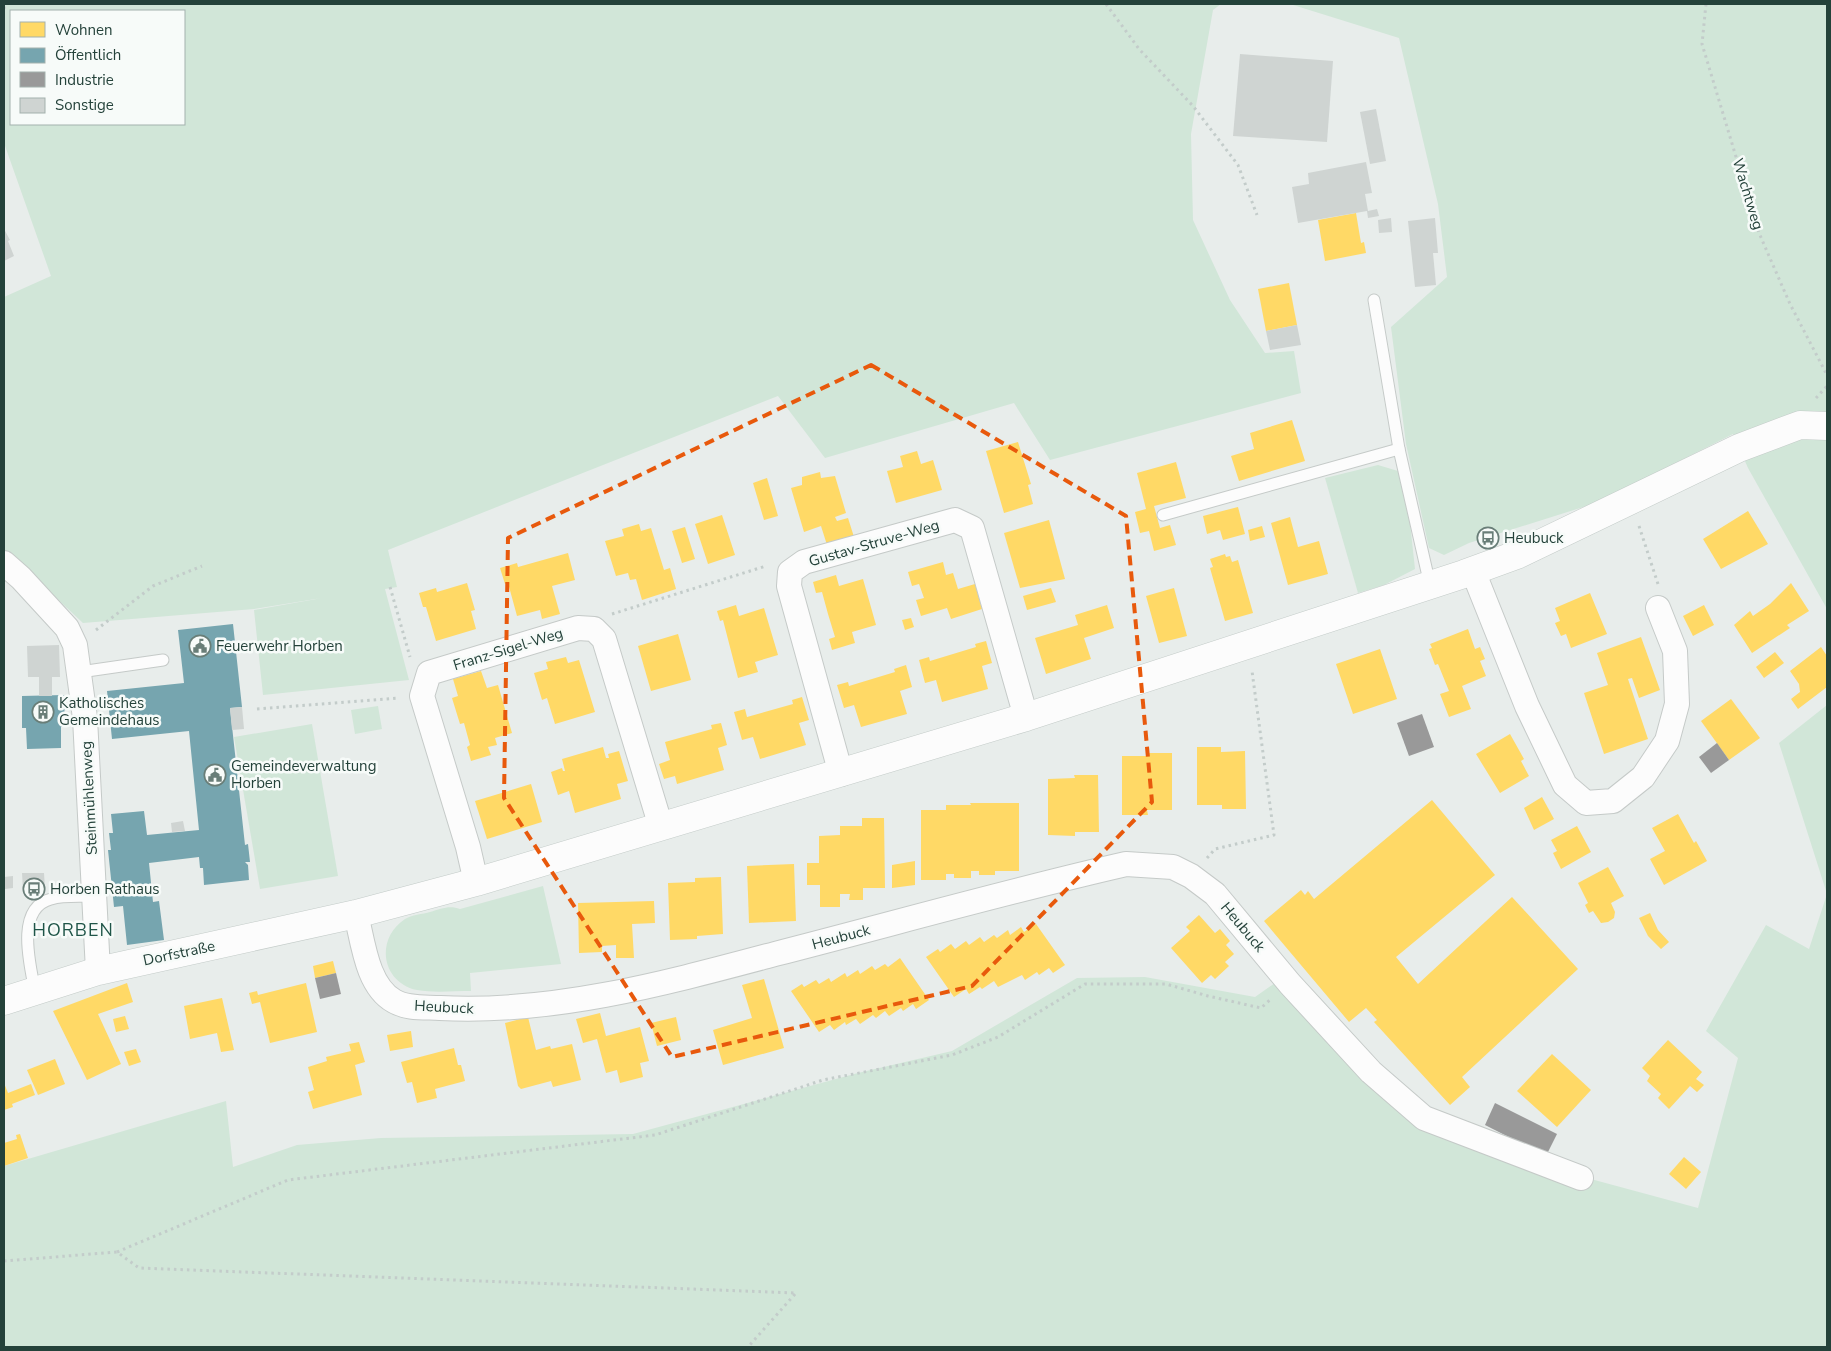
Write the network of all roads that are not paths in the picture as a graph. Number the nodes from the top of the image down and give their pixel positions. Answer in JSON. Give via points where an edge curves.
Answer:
{"nodes":[{"id":1,"x":1374,"y":300,"type":"dead end"},
{"id":2,"x":1827,"y":426,"type":"edge"},
{"id":3,"x":1399,"y":449,"type":"junction"},
{"id":4,"x":1162,"y":515,"type":"dead end"},
{"id":5,"x":4,"y":563,"type":"edge"},
{"id":6,"x":1473,"y":571,"type":"junction"},
{"id":7,"x":1430,"y":587,"type":"junction"},
{"id":8,"x":1658,"y":608,"type":"road end"},
{"id":9,"x":163,"y":660,"type":"dead end"},
{"id":10,"x":80,"y":672,"type":"junction"},
{"id":11,"x":1026,"y":717,"type":"junction"},
{"id":12,"x":841,"y":774,"type":"junction"},
{"id":13,"x":661,"y":827,"type":"junction"},
{"id":14,"x":476,"y":882,"type":"junction"},
{"id":15,"x":93,"y":896,"type":"junction"},
{"id":16,"x":356,"y":914,"type":"junction"},
{"id":17,"x":98,"y":971,"type":"junction"},
{"id":18,"x":35,"y":991,"type":"junction"},
{"id":19,"x":4,"y":1001,"type":"edge"},
{"id":20,"x":1581,"y":1178,"type":"dead end"}],
"edges":[{"from":1,"to":3,"type":"lane"},
{"from":2,"to":6,"type":"street","via":[[1800,425],[1739,448],[1519,554]]},
{"from":3,"to":4,"type":"lane"},
{"from":3,"to":7,"type":"lane"},
{"from":5,"to":10,"type":"street","name":"Steinmühlenweg","via":[[67,628],[75,645]]},
{"from":6,"to":7,"type":"street"},
{"from":6,"to":8,"type":"street","via":[[1527,706],[1565,785],[1586,803],[1613,801],[1643,777],[1667,741],[1677,704],[1675,651]]},
{"from":7,"to":11,"type":"street"},
{"from":9,"to":10,"type":"lane"},
{"from":10,"to":15,"type":"street","name":"Steinmühlenweg"},
{"from":11,"to":12,"type":"street"},
{"from":11,"to":12,"type":"street","name":"Gustav-Struve-Weg","via":[[972,528],[955,520],[804,562],[790,572],[789,586]]},
{"from":12,"to":13,"type":"street"},
{"from":13,"to":14,"type":"street"},
{"from":13,"to":14,"type":"street","name":"Franz-Sigel-Weg","via":[[604,639],[594,628],[578,628],[429,674],[424,688]]},
{"from":14,"to":16,"type":"street"},
{"from":15,"to":17,"type":"street","name":"Steinmühlenweg"},
{"from":15,"to":18,"type":"lane","via":[[50,899],[36,906],[26,932]]},
{"from":16,"to":17,"type":"street","name":"Dorfstraße"},
{"from":16,"to":20,"type":"street","name":"Heubuck","via":[[369,967],[381,991],[395,1002],[409,1006],[489,1010],[661,984],[1126,864],[1174,867],[1215,894],[1290,984],[1371,1072],[1424,1118]]},
{"from":17,"to":18,"type":"street","name":"Dorfstraße"},
{"from":18,"to":19,"type":"street","name":"Dorfstraße"}]}
